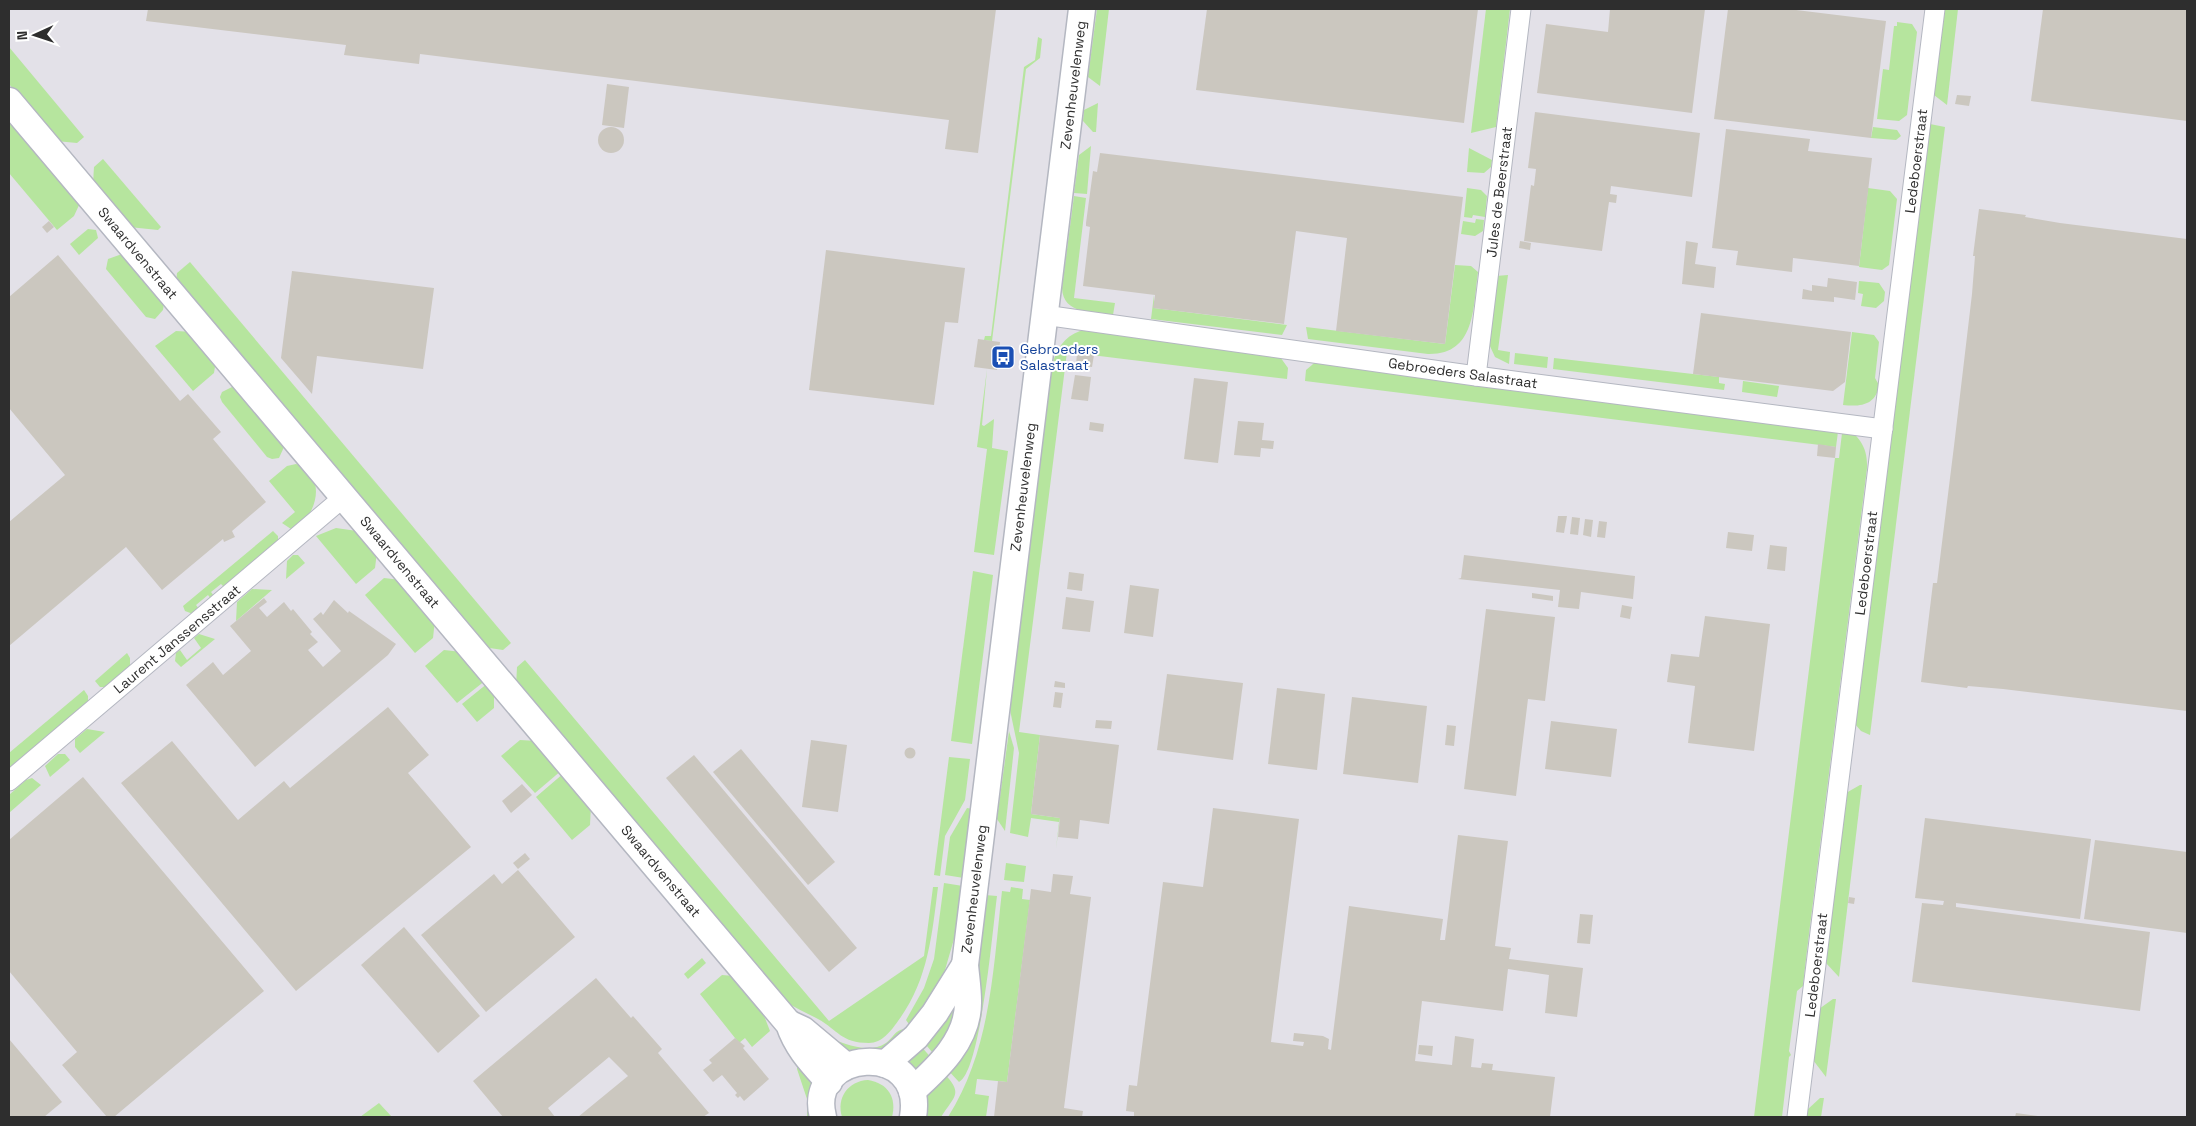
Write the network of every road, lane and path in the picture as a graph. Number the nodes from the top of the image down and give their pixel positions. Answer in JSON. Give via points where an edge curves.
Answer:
{"nodes":[{"id":1,"x":1082,"y":9,"type":"edge"},
{"id":2,"x":1521,"y":9,"type":"edge"},
{"id":3,"x":1935,"y":9,"type":"edge"},
{"id":4,"x":9,"y":101,"type":"edge"},
{"id":5,"x":1044,"y":315,"type":"junction"},
{"id":6,"x":1476,"y":376,"type":"junction"},
{"id":7,"x":1883,"y":429,"type":"junction"},
{"id":8,"x":345,"y":496,"type":"junction"},
{"id":9,"x":9,"y":782,"type":"edge"},
{"id":10,"x":965,"y":965,"type":"junction"},
{"id":11,"x":885,"y":1064,"type":"junction"},
{"id":12,"x":837,"y":1074,"type":"junction"},
{"id":13,"x":912,"y":1091,"type":"junction"},
{"id":14,"x":823,"y":1117,"type":"edge"},
{"id":15,"x":913,"y":1117,"type":"edge"},
{"id":16,"x":1797,"y":1117,"type":"edge"}],
"edges":[{"from":1,"to":5,"type":"street","name":"Zevenheuvelenweg"},
{"from":2,"to":6,"type":"street","name":"Jules de Beerstraat"},
{"from":3,"to":7,"type":"street","name":"Ledeboerstraat"},
{"from":4,"to":8,"type":"street","name":"Swaardvenstraat"},
{"from":5,"to":6,"type":"street","name":"Gebroeders Salastraat"},
{"from":5,"to":10,"type":"street","name":"Zevenheuvelenweg"},
{"from":6,"to":7,"type":"street","name":"Gebroeders Salastraat"},
{"from":7,"to":16,"type":"street","name":"Ledeboerstraat"},
{"from":8,"to":9,"type":"street","name":"Laurent Janssensstraat"},
{"from":8,"to":12,"type":"street","name":"Swaardvenstraat","via":[[789,1024],[804,1030]]},
{"from":10,"to":11,"type":"street","name":"Zevenheuvelenweg","via":[[916,1037]]},
{"from":10,"to":13,"type":"street","name":"Zevenheuvelenweg","via":[[968,1002],[962,1029],[941,1065]]},
{"from":11,"to":12,"type":"street","via":[[858,1062]]},
{"from":11,"to":13,"type":"street","via":[[901,1075]]},
{"from":12,"to":14,"type":"street","via":[[822,1096]]},
{"from":13,"to":15,"type":"street"}]}
